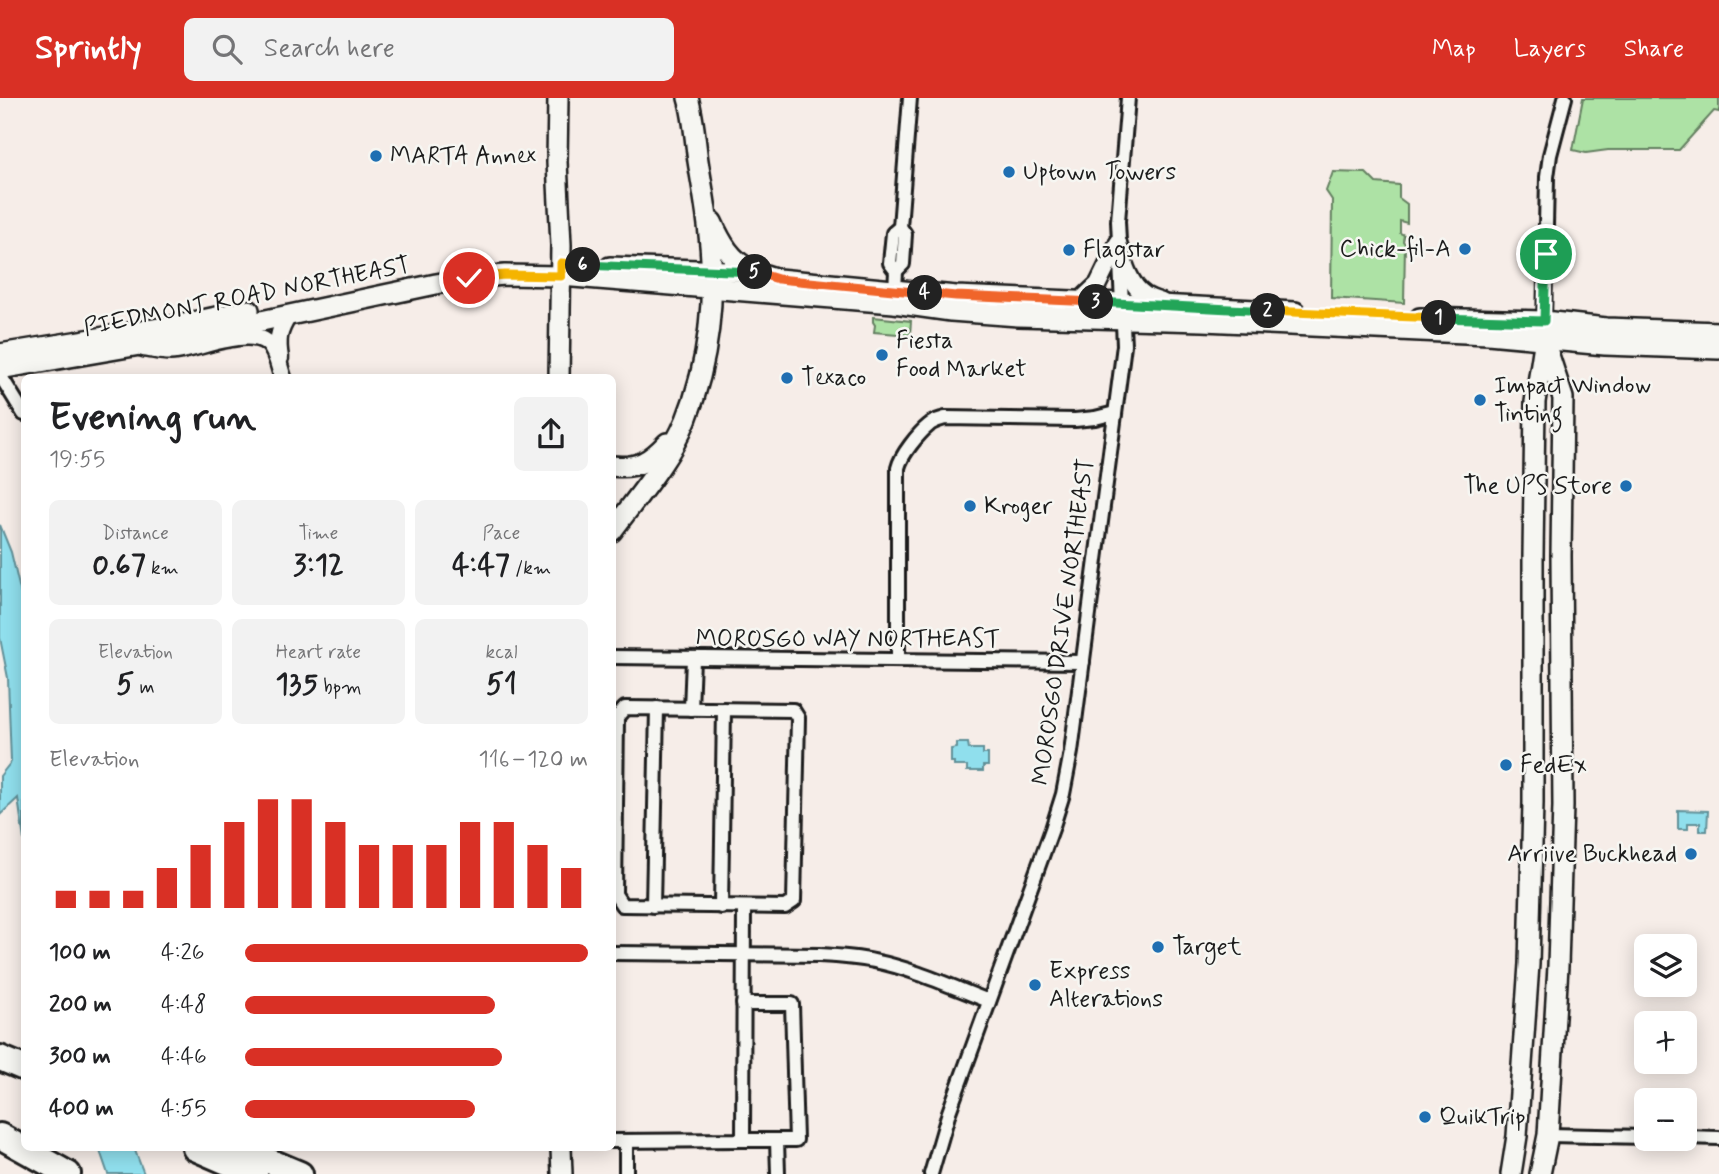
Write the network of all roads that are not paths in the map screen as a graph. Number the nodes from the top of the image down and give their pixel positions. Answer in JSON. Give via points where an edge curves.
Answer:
{"nodes":[{"id":1,"x":558,"y":98,"type":"edge"},
{"id":2,"x":910,"y":98,"type":"edge"},
{"id":3,"x":1128,"y":98,"type":"edge"},
{"id":4,"x":1564,"y":98,"type":"edge"},
{"id":5,"x":687,"y":101,"type":"edge"},
{"id":6,"x":706,"y":210,"type":"junction"},
{"id":7,"x":1118,"y":243,"type":"junction"},
{"id":8,"x":561,"y":269,"type":"junction"},
{"id":9,"x":756,"y":272,"type":"junction"},
{"id":10,"x":710,"y":279,"type":"junction"},
{"id":11,"x":895,"y":280,"type":"junction"},
{"id":12,"x":1080,"y":301,"type":"junction"},
{"id":13,"x":1170,"y":305,"type":"junction"},
{"id":14,"x":1121,"y":311,"type":"junction"},
{"id":15,"x":288,"y":316,"type":"junction"},
{"id":16,"x":1544,"y":330,"type":"junction"},
{"id":17,"x":1719,"y":332,"type":"edge"},
{"id":18,"x":134,"y":346,"type":"junction"},
{"id":19,"x":1719,"y":349,"type":"edge"},
{"id":20,"x":0,"y":354,"type":"edge"},
{"id":21,"x":0,"y":369,"type":"edge"},
{"id":22,"x":283,"y":374,"type":"edge"},
{"id":23,"x":283,"y":374,"type":"edge"},
{"id":24,"x":559,"y":374,"type":"edge"},
{"id":25,"x":0,"y":376,"type":"edge"},
{"id":26,"x":21,"y":409,"type":"edge"},
{"id":27,"x":1115,"y":413,"type":"junction"},
{"id":28,"x":685,"y":420,"type":"junction"},
{"id":29,"x":616,"y":466,"type":"edge"},
{"id":30,"x":616,"y":524,"type":"edge"},
{"id":31,"x":616,"y":657,"type":"edge"},
{"id":32,"x":693,"y":659,"type":"junction"},
{"id":33,"x":898,"y":660,"type":"junction"},
{"id":34,"x":1083,"y":662,"type":"junction"},
{"id":35,"x":657,"y":708,"type":"junction"},
{"id":36,"x":691,"y":709,"type":"junction"},
{"id":37,"x":724,"y":709,"type":"junction"},
{"id":38,"x":616,"y":806,"type":"edge"},
{"id":39,"x":616,"y":896,"type":"edge"},
{"id":40,"x":653,"y":906,"type":"junction"},
{"id":41,"x":721,"y":906,"type":"junction"},
{"id":42,"x":744,"y":907,"type":"junction"},
{"id":43,"x":616,"y":953,"type":"edge"},
{"id":44,"x":743,"y":955,"type":"junction"},
{"id":45,"x":989,"y":1001,"type":"junction"},
{"id":46,"x":743,"y":1004,"type":"junction"},
{"id":47,"x":0,"y":1058,"type":"edge"},
{"id":48,"x":21,"y":1067,"type":"edge"},
{"id":49,"x":1548,"y":1135,"type":"junction"},
{"id":50,"x":0,"y":1136,"type":"edge"},
{"id":51,"x":1634,"y":1137,"type":"edge"},
{"id":52,"x":1697,"y":1138,"type":"edge"},
{"id":53,"x":1719,"y":1138,"type":"edge"},
{"id":54,"x":743,"y":1140,"type":"junction"},
{"id":55,"x":777,"y":1140,"type":"junction"},
{"id":56,"x":616,"y":1141,"type":"edge"},
{"id":57,"x":626,"y":1141,"type":"junction"},
{"id":58,"x":21,"y":1148,"type":"edge"},
{"id":59,"x":27,"y":1151,"type":"edge"},
{"id":60,"x":202,"y":1151,"type":"edge"},
{"id":61,"x":245,"y":1151,"type":"edge"},
{"id":62,"x":561,"y":1151,"type":"edge"},
{"id":63,"x":68,"y":1174,"type":"edge"},
{"id":64,"x":255,"y":1174,"type":"edge"},
{"id":65,"x":300,"y":1174,"type":"edge"},
{"id":66,"x":562,"y":1174,"type":"edge"},
{"id":67,"x":626,"y":1174,"type":"edge"},
{"id":68,"x":778,"y":1174,"type":"edge"},
{"id":69,"x":931,"y":1174,"type":"edge"},
{"id":70,"x":1511,"y":1174,"type":"edge"},
{"id":71,"x":1539,"y":1174,"type":"edge"}],
"edges":[{"from":1,"to":8,"type":"main road"},
{"from":2,"to":11,"type":"street","via":[[900,227],[905,234],[903,264]]},
{"from":3,"to":7,"type":"street","name":"MOROSGO DRIVE NORTHEAST"},
{"from":4,"to":16,"type":"street","via":[[1548,177]]},
{"from":5,"to":6,"type":"main road"},
{"from":6,"to":9,"type":"main road","via":[[733,258]]},
{"from":6,"to":10,"type":"main road"},
{"from":7,"to":12,"type":"street","via":[[1098,284]]},
{"from":7,"to":13,"type":"street","via":[[1124,267],[1137,287],[1144,295]]},
{"from":7,"to":14,"type":"street","name":"MOROSGO DRIVE NORTHEAST"},
{"from":8,"to":10,"type":"main road","name":"PIEDMONT ROAD NORTHEAST"},
{"from":8,"to":15,"type":"main road","name":"PIEDMONT ROAD NORTHEAST","via":[[469,278]]},
{"from":8,"to":20,"type":"main road","name":"PIEDMONT ROAD NORTHEAST","via":[[504,263],[467,265],[178,325]]},
{"from":8,"to":24,"type":"main road"},
{"from":9,"to":10,"type":"main road","name":"PIEDMONT ROAD NORTHEAST"},
{"from":9,"to":11,"type":"main road","name":"PIEDMONT ROAD NORTHEAST","via":[[778,279]]},
{"from":10,"to":14,"type":"main road","name":"PIEDMONT ROAD NORTHEAST","via":[[981,313]]},
{"from":10,"to":28,"type":"main road","via":[[709,327]]},
{"from":11,"to":12,"type":"main road","name":"PIEDMONT ROAD NORTHEAST","via":[[956,296]]},
{"from":12,"to":14,"type":"main road","name":"PIEDMONT ROAD NORTHEAST"},
{"from":13,"to":14,"type":"main road","name":"PIEDMONT ROAD NORTHEAST"},
{"from":13,"to":16,"type":"main road","name":"PIEDMONT ROAD NORTHEAST"},
{"from":14,"to":16,"type":"main road","name":"PIEDMONT ROAD NORTHEAST","via":[[1420,331],[1488,334]]},
{"from":14,"to":27,"type":"street","name":"MOROSGO DRIVE NORTHEAST","via":[[1124,345]]},
{"from":15,"to":18,"type":"main road","name":"PIEDMONT ROAD NORTHEAST"},
{"from":15,"to":22,"type":"street","via":[[277,341]]},
{"from":16,"to":17,"type":"main road","name":"PIEDMONT ROAD NORTHEAST"},
{"from":16,"to":19,"type":"main road","name":"PIEDMONT ROAD NORTHEAST","via":[[1605,345]]},
{"from":16,"to":49,"type":"main road","via":[[1563,398],[1563,806]]},
{"from":16,"to":70,"type":"main road","via":[[1535,402],[1529,964]]},
{"from":18,"to":21,"type":"main road","name":"PIEDMONT ROAD NORTHEAST"},
{"from":18,"to":23,"type":"street","via":[[173,352],[257,336],[274,350]]},
{"from":25,"to":26,"type":"street"},
{"from":27,"to":33,"type":"street","via":[[1075,420],[945,418],[928,425],[898,468]]},
{"from":27,"to":34,"type":"street","name":"MOROSGO DRIVE NORTHEAST"},
{"from":28,"to":29,"type":"main road","via":[[649,460]]},
{"from":28,"to":30,"type":"main road","via":[[664,460]]},
{"from":31,"to":32,"type":"street","name":"MOROSGO WAY NORTHEAST"},
{"from":32,"to":33,"type":"street","name":"MOROSGO WAY NORTHEAST"},
{"from":32,"to":36,"type":"street"},
{"from":33,"to":34,"type":"street","name":"MOROSGO WAY NORTHEAST"},
{"from":34,"to":45,"type":"street","name":"MOROSGO DRIVE NORTHEAST","via":[[1063,794]]},
{"from":35,"to":36,"type":"street"},
{"from":35,"to":38,"type":"street","via":[[625,708],[617,717]]},
{"from":35,"to":40,"type":"street"},
{"from":36,"to":37,"type":"street"},
{"from":37,"to":41,"type":"street"},
{"from":37,"to":42,"type":"street","via":[[793,710],[798,718],[794,901],[785,907]]},
{"from":39,"to":40,"type":"street","via":[[622,905]]},
{"from":40,"to":41,"type":"street"},
{"from":41,"to":42,"type":"street"},
{"from":42,"to":44,"type":"street"},
{"from":43,"to":44,"type":"street"},
{"from":44,"to":45,"type":"street","via":[[874,961]]},
{"from":44,"to":46,"type":"street"},
{"from":45,"to":69,"type":"street","name":"MOROSGO DRIVE NORTHEAST"},
{"from":46,"to":54,"type":"street"},
{"from":46,"to":55,"type":"street","via":[[792,1004],[796,1140]]},
{"from":47,"to":48,"type":"highway"},
{"from":49,"to":51,"type":"street"},
{"from":49,"to":71,"type":"main road"},
{"from":50,"to":58,"type":"highway"},
{"from":52,"to":53,"type":"street"},
{"from":54,"to":55,"type":"street"},
{"from":54,"to":57,"type":"street"},
{"from":55,"to":68,"type":"street"},
{"from":56,"to":57,"type":"street"},
{"from":57,"to":67,"type":"street"},
{"from":59,"to":63,"type":"highway"},
{"from":60,"to":64,"type":"highway"},
{"from":61,"to":65,"type":"highway"},
{"from":62,"to":66,"type":"main road"}]}
